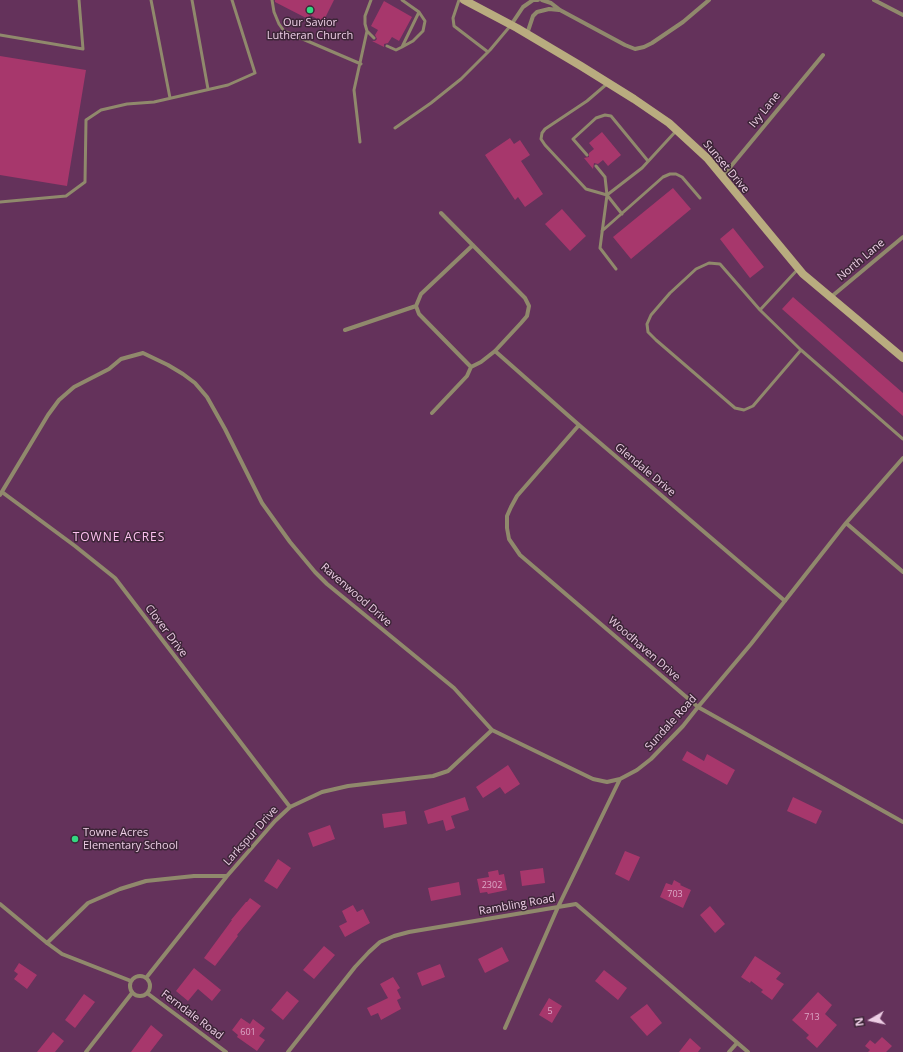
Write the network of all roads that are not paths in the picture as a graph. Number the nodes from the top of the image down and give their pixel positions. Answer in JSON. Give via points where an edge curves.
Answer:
{"nodes":[{"id":1,"x":79,"y":0,"type":"edge"},
{"id":2,"x":151,"y":0,"type":"edge"},
{"id":3,"x":192,"y":0,"type":"edge"},
{"id":4,"x":232,"y":0,"type":"edge"},
{"id":5,"x":272,"y":0,"type":"edge"},
{"id":6,"x":371,"y":0,"type":"edge"},
{"id":7,"x":402,"y":0,"type":"edge"},
{"id":8,"x":459,"y":0,"type":"edge"},
{"id":9,"x":464,"y":0,"type":"edge"},
{"id":10,"x":538,"y":0,"type":"edge"},
{"id":11,"x":542,"y":0,"type":"edge"},
{"id":12,"x":709,"y":0,"type":"edge"},
{"id":13,"x":874,"y":0,"type":"edge"},
{"id":14,"x":560,"y":10,"type":"junction"},
{"id":15,"x":419,"y":12,"type":"junction"},
{"id":16,"x":903,"y":15,"type":"edge"},
{"id":17,"x":511,"y":25,"type":"junction"},
{"id":18,"x":367,"y":31,"type":"junction"},
{"id":19,"x":527,"y":34,"type":"junction"},
{"id":20,"x":0,"y":35,"type":"edge"},
{"id":21,"x":374,"y":38,"type":"dead end"},
{"id":22,"x":387,"y":46,"type":"dead end"},
{"id":23,"x":402,"y":47,"type":"junction"},
{"id":24,"x":488,"y":52,"type":"junction"},
{"id":25,"x":823,"y":55,"type":"dead end"},
{"id":26,"x":361,"y":64,"type":"junction"},
{"id":27,"x":608,"y":84,"type":"junction"},
{"id":28,"x":208,"y":89,"type":"junction"},
{"id":29,"x":170,"y":98,"type":"junction"},
{"id":30,"x":395,"y":128,"type":"dead end"},
{"id":31,"x":677,"y":130,"type":"junction"},
{"id":32,"x":360,"y":142,"type":"dead end"},
{"id":33,"x":587,"y":156,"type":"dead end"},
{"id":34,"x":648,"y":161,"type":"junction"},
{"id":35,"x":596,"y":166,"type":"dead end"},
{"id":36,"x":722,"y":177,"type":"junction"},
{"id":37,"x":606,"y":195,"type":"junction"},
{"id":38,"x":700,"y":198,"type":"dead end"},
{"id":39,"x":0,"y":202,"type":"edge"},
{"id":40,"x":441,"y":213,"type":"dead end"},
{"id":41,"x":622,"y":214,"type":"junction"},
{"id":42,"x":602,"y":231,"type":"junction"},
{"id":43,"x":903,"y":237,"type":"edge"},
{"id":44,"x":473,"y":245,"type":"junction"},
{"id":45,"x":616,"y":269,"type":"dead end"},
{"id":46,"x":798,"y":269,"type":"junction"},
{"id":47,"x":831,"y":297,"type":"junction"},
{"id":48,"x":416,"y":306,"type":"junction"},
{"id":49,"x":760,"y":310,"type":"junction"},
{"id":50,"x":345,"y":330,"type":"dead end"},
{"id":51,"x":801,"y":350,"type":"junction"},
{"id":52,"x":495,"y":351,"type":"junction"},
{"id":53,"x":903,"y":358,"type":"edge"},
{"id":54,"x":471,"y":367,"type":"junction"},
{"id":55,"x":432,"y":414,"type":"dead end"},
{"id":56,"x":579,"y":425,"type":"junction"},
{"id":57,"x":903,"y":439,"type":"edge"},
{"id":58,"x":903,"y":458,"type":"edge"},
{"id":59,"x":1,"y":493,"type":"edge"},
{"id":60,"x":846,"y":523,"type":"junction"},
{"id":61,"x":903,"y":572,"type":"edge"},
{"id":62,"x":786,"y":601,"type":"junction"},
{"id":63,"x":698,"y":707,"type":"junction"},
{"id":64,"x":492,"y":730,"type":"junction"},
{"id":65,"x":620,"y":779,"type":"junction"},
{"id":66,"x":290,"y":807,"type":"junction"},
{"id":67,"x":903,"y":822,"type":"edge"},
{"id":68,"x":227,"y":876,"type":"junction"},
{"id":69,"x":0,"y":904,"type":"edge"},
{"id":70,"x":558,"y":907,"type":"junction"},
{"id":71,"x":47,"y":943,"type":"junction"},
{"id":72,"x":146,"y":978,"type":"junction"},
{"id":73,"x":131,"y":981,"type":"junction"},
{"id":74,"x":132,"y":993,"type":"junction"},
{"id":75,"x":147,"y":993,"type":"junction"},
{"id":76,"x":505,"y":1028,"type":"dead end"},
{"id":77,"x":737,"y":1043,"type":"junction"},
{"id":78,"x":86,"y":1052,"type":"edge"},
{"id":79,"x":226,"y":1052,"type":"edge"},
{"id":80,"x":288,"y":1052,"type":"edge"},
{"id":81,"x":729,"y":1052,"type":"edge"},
{"id":82,"x":748,"y":1052,"type":"edge"}],
"edges":[{"from":1,"to":20,"type":"lane","via":[[83,49]]},
{"from":2,"to":29,"type":"lane"},
{"from":3,"to":28,"type":"lane"},
{"from":4,"to":28,"type":"lane","via":[[255,73],[228,85]]},
{"from":5,"to":26,"type":"lane","via":[[274,12],[284,31]]},
{"from":6,"to":18,"type":"lane","via":[[365,16]]},
{"from":7,"to":15,"type":"lane"},
{"from":8,"to":24,"type":"lane","via":[[452,18],[454,26]]},
{"from":9,"to":17,"type":"main road","name":"Sunset Drive"},
{"from":10,"to":17,"type":"street","via":[[533,0],[523,7]]},
{"from":11,"to":14,"type":"street"},
{"from":12,"to":14,"type":"street","via":[[652,43],[635,49]]},
{"from":13,"to":16,"type":"street"},
{"from":14,"to":19,"type":"street","via":[[536,12]]},
{"from":15,"to":23,"type":"lane"},
{"from":15,"to":23,"type":"lane","via":[[425,21],[423,31]]},
{"from":17,"to":19,"type":"main road","name":"Sunset Drive"},
{"from":17,"to":24,"type":"lane"},
{"from":18,"to":21,"type":"lane"},
{"from":18,"to":26,"type":"lane"},
{"from":19,"to":27,"type":"main road","name":"Sunset Drive"},
{"from":22,"to":23,"type":"lane","via":[[396,50]]},
{"from":24,"to":30,"type":"lane","via":[[461,79]]},
{"from":25,"to":36,"type":"street","name":"Ivy Lane"},
{"from":26,"to":32,"type":"lane","via":[[354,90]]},
{"from":27,"to":31,"type":"main road","name":"Sunset Drive","via":[[652,110]]},
{"from":27,"to":37,"type":"lane","via":[[545,128],[541,139],[586,189]]},
{"from":28,"to":29,"type":"lane"},
{"from":29,"to":39,"type":"lane","via":[[101,110],[86,120],[85,182],[66,196]]},
{"from":31,"to":34,"type":"lane"},
{"from":31,"to":36,"type":"main road","name":"Sunset Drive","via":[[707,158]]},
{"from":33,"to":34,"type":"lane","via":[[573,139],[596,118],[605,115],[611,116]]},
{"from":34,"to":37,"type":"lane"},
{"from":35,"to":37,"type":"lane","via":[[605,177]]},
{"from":36,"to":46,"type":"main road","name":"Sunset Drive"},
{"from":37,"to":41,"type":"lane"},
{"from":37,"to":42,"type":"lane"},
{"from":38,"to":41,"type":"lane","via":[[682,177],[670,174],[663,177]]},
{"from":40,"to":44,"type":"street"},
{"from":41,"to":42,"type":"lane"},
{"from":42,"to":45,"type":"lane","via":[[600,248]]},
{"from":43,"to":47,"type":"street","name":"North Lane"},
{"from":44,"to":48,"type":"street","via":[[421,294]]},
{"from":44,"to":52,"type":"street","via":[[530,306],[527,316]]},
{"from":46,"to":47,"type":"main road","name":"Sunset Drive"},
{"from":46,"to":49,"type":"lane"},
{"from":47,"to":53,"type":"main road","name":"Sunset Drive"},
{"from":48,"to":50,"type":"street"},
{"from":48,"to":54,"type":"street","via":[[420,314]]},
{"from":49,"to":51,"type":"lane"},
{"from":49,"to":51,"type":"lane","via":[[720,264],[709,263],[696,269],[670,293],[651,315],[647,324],[648,332],[735,408],[744,410],[753,406]]},
{"from":51,"to":57,"type":"lane"},
{"from":52,"to":54,"type":"street"},
{"from":52,"to":56,"type":"street","name":"Glendale Drive"},
{"from":54,"to":55,"type":"street"},
{"from":56,"to":62,"type":"street","name":"Glendale Drive"},
{"from":56,"to":63,"type":"street","name":"Woodhaven Drive","via":[[517,496],[507,516],[509,539],[520,555]]},
{"from":58,"to":60,"type":"street","name":"Sundale Road"},
{"from":59,"to":64,"type":"street","name":"Ravenwood Drive","via":[[48,415],[59,400],[74,387],[109,369],[121,359],[143,353],[168,365],[195,383],[207,397],[262,503],[315,572],[340,596],[454,688]]},
{"from":59,"to":66,"type":"street","name":"Clover Drive","via":[[115,578]]},
{"from":60,"to":61,"type":"street"},
{"from":60,"to":62,"type":"street","name":"Sundale Road"},
{"from":62,"to":63,"type":"street","name":"Sundale Road"},
{"from":63,"to":65,"type":"street","name":"Sundale Road","via":[[662,749],[637,770]]},
{"from":63,"to":67,"type":"street","name":"Woodhaven Drive"},
{"from":64,"to":65,"type":"street","name":"Ravenwood Drive","via":[[593,779],[607,782]]},
{"from":64,"to":66,"type":"street","name":"Larkspur Drive","via":[[448,771],[433,776],[348,786],[322,792]]},
{"from":65,"to":70,"type":"street"},
{"from":66,"to":68,"type":"street","name":"Larkspur Drive","via":[[275,820]]},
{"from":68,"to":71,"type":"street","via":[[153,880],[120,889],[88,903]]},
{"from":68,"to":72,"type":"street","name":"Larkspur Drive"},
{"from":69,"to":71,"type":"street"},
{"from":70,"to":76,"type":"street"},
{"from":70,"to":77,"type":"street","name":"Rambling Road","via":[[576,904]]},
{"from":70,"to":80,"type":"street","name":"Rambling Road","via":[[409,932],[380,942],[355,968]]},
{"from":71,"to":73,"type":"street","via":[[68,956]]},
{"from":72,"to":73,"type":"street","via":[[136,976]]},
{"from":72,"to":75,"type":"street","via":[[149,983]]},
{"from":73,"to":74,"type":"street"},
{"from":74,"to":75,"type":"street","via":[[142,996]]},
{"from":74,"to":78,"type":"street"},
{"from":75,"to":79,"type":"street","name":"Ferndale Road"},
{"from":77,"to":81,"type":"street"},
{"from":77,"to":82,"type":"street","name":"Rambling Road"}]}
